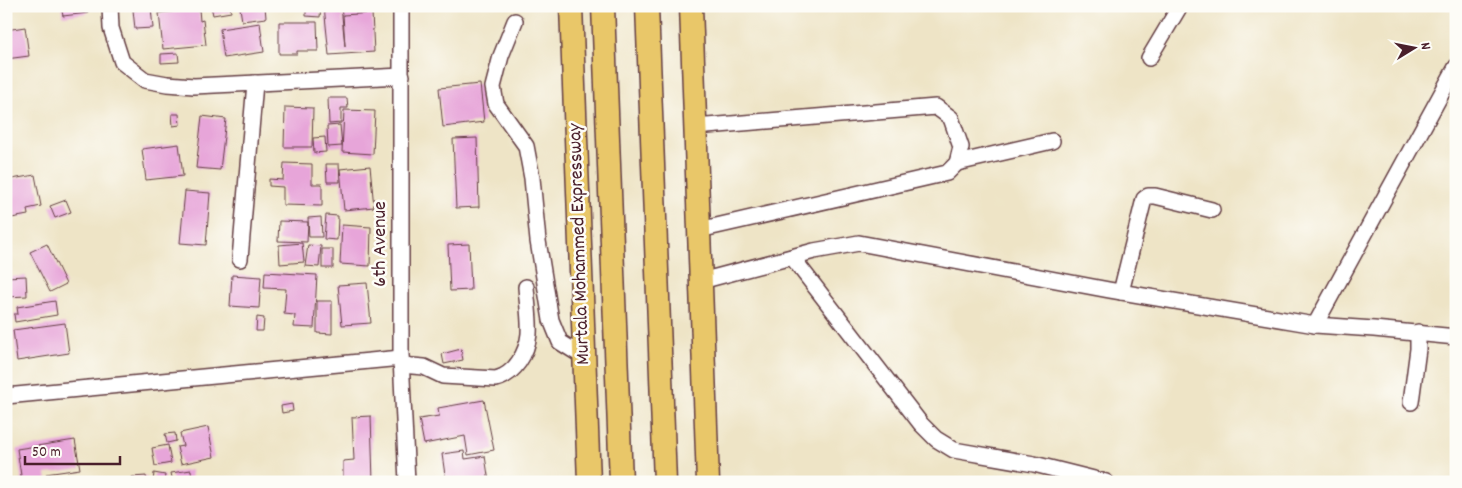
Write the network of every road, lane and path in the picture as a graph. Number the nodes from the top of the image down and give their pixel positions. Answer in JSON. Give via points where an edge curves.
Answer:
{"nodes":[{"id":1,"x":110,"y":6,"type":"edge"},
{"id":2,"x":401,"y":6,"type":"edge"},
{"id":3,"x":571,"y":6,"type":"edge"},
{"id":4,"x":603,"y":6,"type":"edge"},
{"id":5,"x":647,"y":6,"type":"edge"},
{"id":6,"x":691,"y":6,"type":"edge"},
{"id":7,"x":1180,"y":6,"type":"edge"},
{"id":8,"x":516,"y":21,"type":"dead end"},
{"id":9,"x":1150,"y":58,"type":"dead end"},
{"id":10,"x":1456,"y":68,"type":"edge"},
{"id":11,"x":402,"y":76,"type":"junction"},
{"id":12,"x":255,"y":83,"type":"junction"},
{"id":13,"x":696,"y":127,"type":"junction"},
{"id":14,"x":1052,"y":141,"type":"dead end"},
{"id":15,"x":957,"y":163,"type":"junction"},
{"id":16,"x":1212,"y":210,"type":"dead end"},
{"id":17,"x":699,"y":230,"type":"junction"},
{"id":18,"x":792,"y":258,"type":"junction"},
{"id":19,"x":240,"y":259,"type":"dead end"},
{"id":20,"x":701,"y":281,"type":"junction"},
{"id":21,"x":526,"y":287,"type":"dead end"},
{"id":22,"x":1121,"y":292,"type":"junction"},
{"id":23,"x":1315,"y":325,"type":"junction"},
{"id":24,"x":1418,"y":332,"type":"junction"},
{"id":25,"x":1456,"y":337,"type":"edge"},
{"id":26,"x":584,"y":357,"type":"junction"},
{"id":27,"x":401,"y":362,"type":"junction"},
{"id":28,"x":6,"y":396,"type":"edge"},
{"id":29,"x":1411,"y":402,"type":"dead end"},
{"id":30,"x":407,"y":482,"type":"edge"},
{"id":31,"x":589,"y":482,"type":"edge"},
{"id":32,"x":622,"y":482,"type":"edge"},
{"id":33,"x":665,"y":482,"type":"edge"},
{"id":34,"x":708,"y":482,"type":"edge"},
{"id":35,"x":1106,"y":482,"type":"edge"}],
"edges":[{"from":1,"to":12,"type":"street","via":[[111,28],[122,62],[145,80],[194,86]]},
{"from":2,"to":11,"type":"street","name":"6th Avenue"},
{"from":3,"to":26,"type":"highway","name":"Murtala Mohammed Expressway"},
{"from":4,"to":32,"type":"highway","name":"Murtala Mohammed Expressway"},
{"from":5,"to":33,"type":"highway"},
{"from":6,"to":13,"type":"highway"},
{"from":7,"to":9,"type":"street"},
{"from":8,"to":26,"type":"street","via":[[501,56],[493,87],[496,104],[526,146],[551,320],[560,342]]},
{"from":10,"to":23,"type":"street"},
{"from":11,"to":12,"type":"street"},
{"from":11,"to":27,"type":"street","name":"6th Avenue"},
{"from":12,"to":19,"type":"street"},
{"from":13,"to":15,"type":"street","via":[[936,107],[951,118],[961,146]]},
{"from":13,"to":17,"type":"highway"},
{"from":14,"to":15,"type":"street"},
{"from":15,"to":17,"type":"street","via":[[947,173]]},
{"from":16,"to":22,"type":"street","via":[[1155,196],[1144,199]]},
{"from":17,"to":20,"type":"highway"},
{"from":18,"to":20,"type":"street"},
{"from":18,"to":22,"type":"street","via":[[859,244]]},
{"from":18,"to":35,"type":"street","via":[[936,439],[954,450],[1034,464]]},
{"from":20,"to":34,"type":"highway"},
{"from":21,"to":27,"type":"street","via":[[529,335],[523,355],[504,377],[443,376],[424,367]]},
{"from":22,"to":23,"type":"street"},
{"from":23,"to":24,"type":"street"},
{"from":24,"to":25,"type":"street"},
{"from":24,"to":29,"type":"street"},
{"from":26,"to":31,"type":"highway","name":"Murtala Mohammed Expressway"},
{"from":27,"to":28,"type":"street"},
{"from":27,"to":30,"type":"street","name":"6th Avenue"}]}
